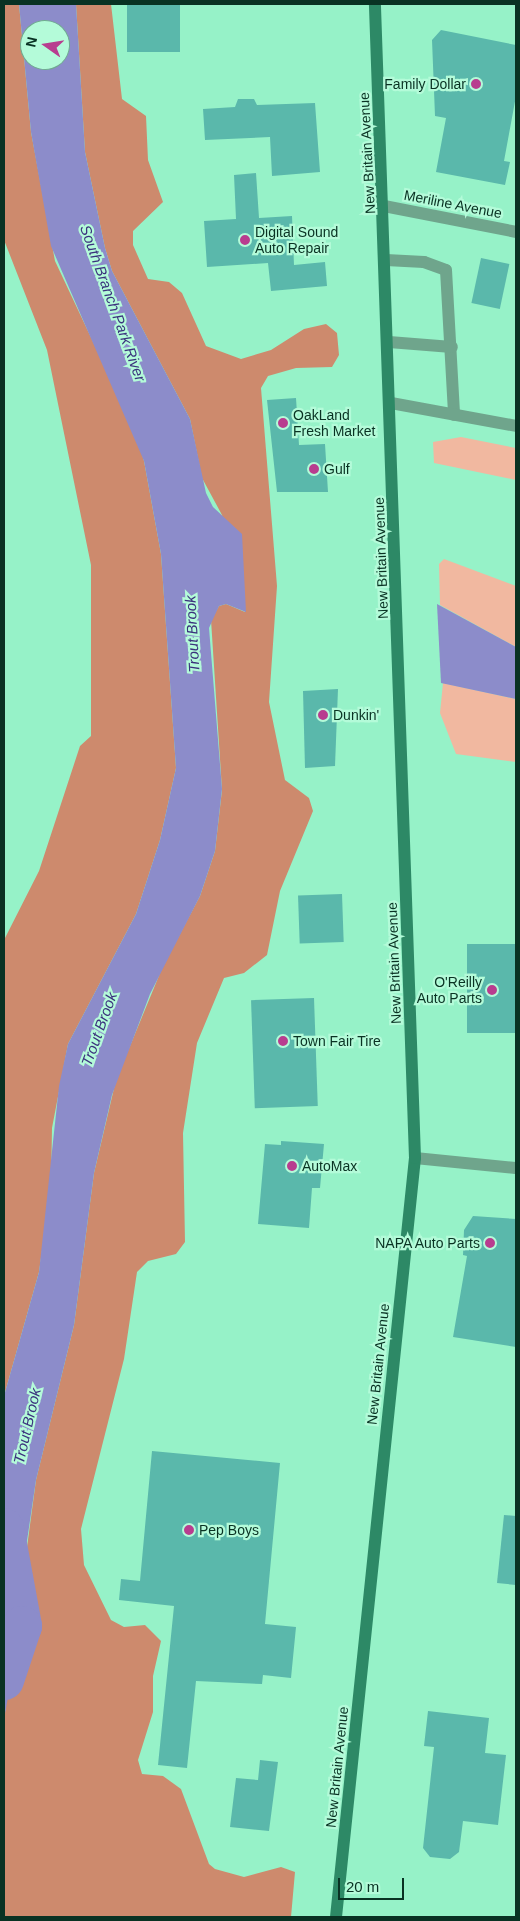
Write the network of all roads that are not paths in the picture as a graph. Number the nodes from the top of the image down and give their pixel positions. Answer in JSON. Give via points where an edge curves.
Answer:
{"nodes":[{"id":1,"x":375,"y":4,"type":"edge"},
{"id":2,"x":384,"y":206,"type":"junction"},
{"id":3,"x":516,"y":232,"type":"edge"},
{"id":4,"x":386,"y":260,"type":"junction"},
{"id":5,"x":389,"y":342,"type":"junction"},
{"id":6,"x":452,"y":347,"type":"junction"},
{"id":7,"x":391,"y":402,"type":"junction"},
{"id":8,"x":454,"y":414,"type":"junction"},
{"id":9,"x":516,"y":426,"type":"edge"},
{"id":10,"x":415,"y":1158,"type":"junction"},
{"id":11,"x":516,"y":1168,"type":"edge"},
{"id":12,"x":336,"y":1917,"type":"edge"}],
"edges":[{"from":1,"to":2,"type":"main road","name":"New Britain Avenue"},
{"from":2,"to":3,"type":"street","name":"Meriline Avenue"},
{"from":2,"to":4,"type":"main road","name":"New Britain Avenue"},
{"from":4,"to":5,"type":"main road","name":"New Britain Avenue"},
{"from":4,"to":6,"type":"street","via":[[424,262],[446,270]]},
{"from":5,"to":6,"type":"street"},
{"from":5,"to":7,"type":"main road","name":"New Britain Avenue"},
{"from":6,"to":8,"type":"street"},
{"from":7,"to":8,"type":"street"},
{"from":7,"to":10,"type":"main road","name":"New Britain Avenue"},
{"from":8,"to":9,"type":"street"},
{"from":10,"to":11,"type":"street"},
{"from":10,"to":12,"type":"main road","name":"New Britain Avenue"}]}
